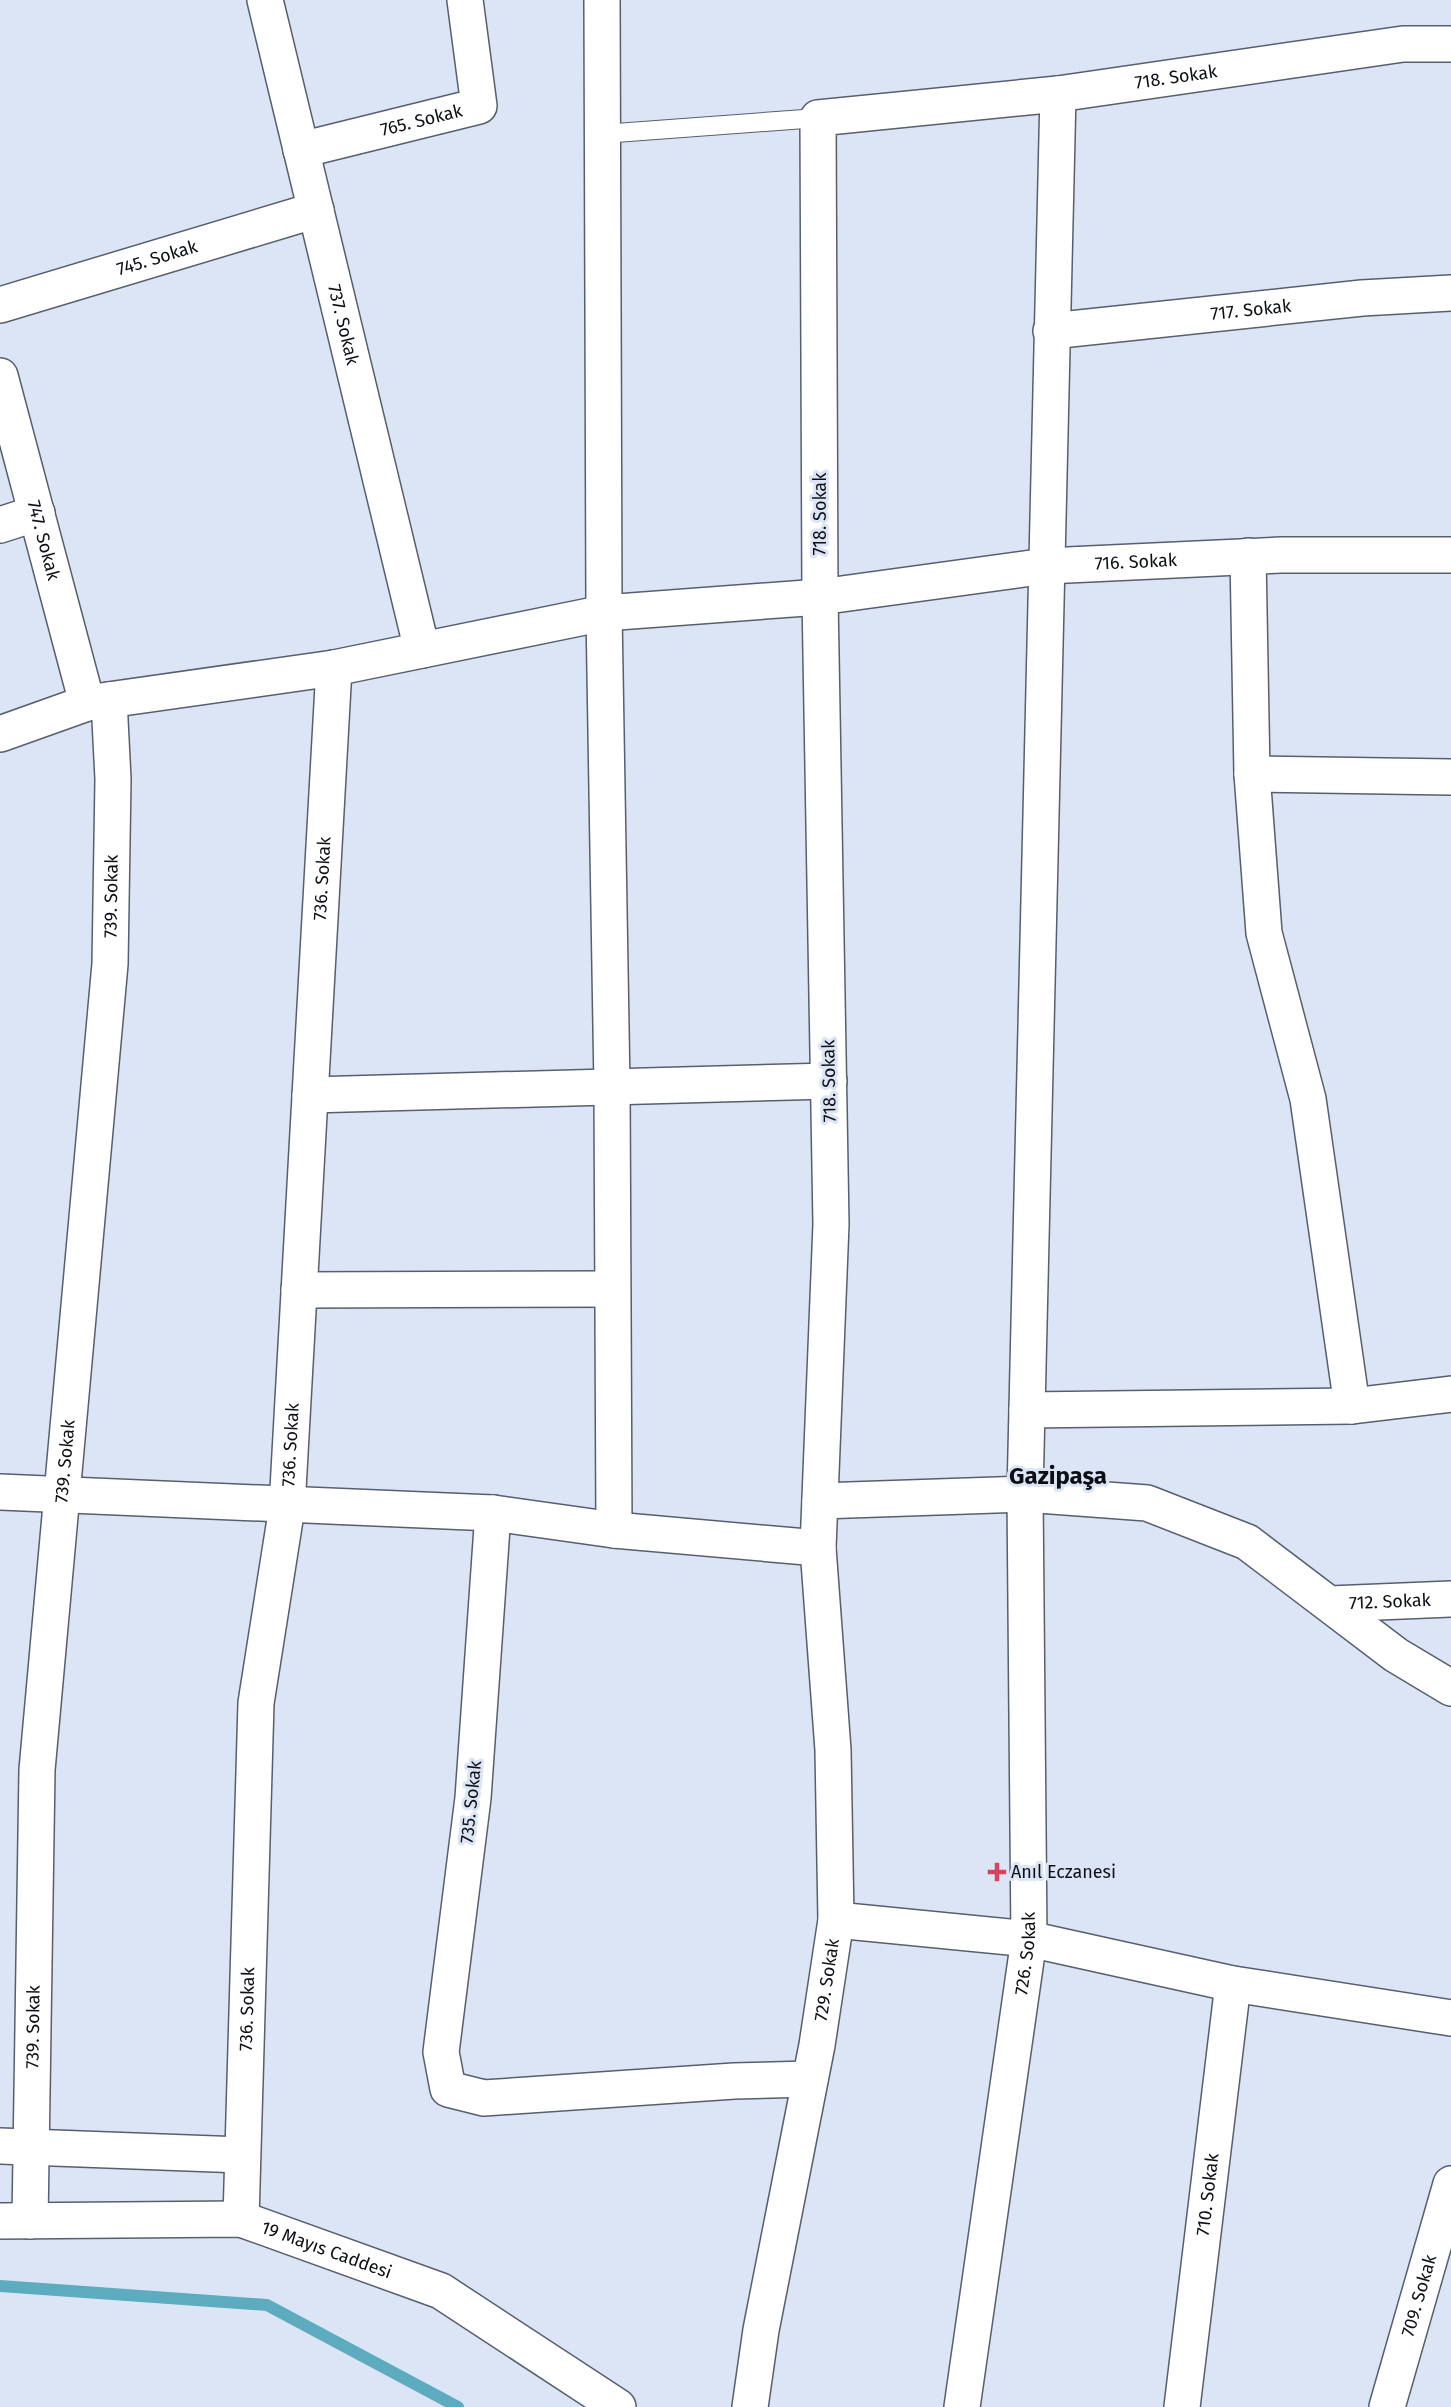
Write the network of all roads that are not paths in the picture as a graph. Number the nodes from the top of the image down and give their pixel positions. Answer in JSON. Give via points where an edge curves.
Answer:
{"nodes":[{"id":1,"x":265,"y":0,"type":"edge"},
{"id":2,"x":465,"y":0,"type":"edge"},
{"id":3,"x":602,"y":0,"type":"edge"},
{"id":4,"x":1451,"y":44,"type":"edge"},
{"id":5,"x":1058,"y":94,"type":"junction"},
{"id":6,"x":818,"y":118,"type":"junction"},
{"id":7,"x":603,"y":134,"type":"junction"},
{"id":8,"x":302,"y":150,"type":"junction"},
{"id":9,"x":316,"y":210,"type":"junction"},
{"id":10,"x":1451,"y":293,"type":"edge"},
{"id":11,"x":0,"y":305,"type":"edge"},
{"id":12,"x":1051,"y":331,"type":"junction"},
{"id":13,"x":0,"y":376,"type":"edge"},
{"id":14,"x":37,"y":513,"type":"junction"},
{"id":15,"x":0,"y":525,"type":"edge"},
{"id":16,"x":1451,"y":555,"type":"edge"},
{"id":17,"x":1248,"y":556,"type":"junction"},
{"id":18,"x":1046,"y":566,"type":"junction"},
{"id":19,"x":820,"y":597,"type":"junction"},
{"id":20,"x":604,"y":613,"type":"junction"},
{"id":21,"x":422,"y":650,"type":"junction"},
{"id":22,"x":334,"y":668,"type":"junction"},
{"id":23,"x":98,"y":702,"type":"junction"},
{"id":24,"x":0,"y":734,"type":"edge"},
{"id":25,"x":1252,"y":774,"type":"junction"},
{"id":26,"x":1451,"y":777,"type":"edge"},
{"id":27,"x":829,"y":1081,"type":"junction"},
{"id":28,"x":612,"y":1087,"type":"junction"},
{"id":29,"x":310,"y":1095,"type":"junction"},
{"id":30,"x":611,"y":1289,"type":"junction"},
{"id":31,"x":299,"y":1290,"type":"junction"},
{"id":32,"x":1451,"y":1394,"type":"edge"},
{"id":33,"x":1352,"y":1406,"type":"junction"},
{"id":34,"x":1027,"y":1410,"type":"junction"},
{"id":35,"x":0,"y":1492,"type":"edge"},
{"id":36,"x":1025,"y":1494,"type":"junction"},
{"id":37,"x":61,"y":1496,"type":"junction"},
{"id":38,"x":820,"y":1501,"type":"junction"},
{"id":39,"x":287,"y":1507,"type":"junction"},
{"id":40,"x":494,"y":1513,"type":"junction"},
{"id":41,"x":614,"y":1530,"type":"junction"},
{"id":42,"x":818,"y":1548,"type":"junction"},
{"id":43,"x":1451,"y":1600,"type":"edge"},
{"id":44,"x":1330,"y":1604,"type":"junction"},
{"id":45,"x":1451,"y":1688,"type":"edge"},
{"id":46,"x":836,"y":1920,"type":"junction"},
{"id":47,"x":1029,"y":1939,"type":"junction"},
{"id":48,"x":1233,"y":1984,"type":"junction"},
{"id":49,"x":1451,"y":2018,"type":"edge"},
{"id":50,"x":810,"y":2080,"type":"junction"},
{"id":51,"x":15,"y":2146,"type":"edge"},
{"id":52,"x":243,"y":2155,"type":"junction"},
{"id":53,"x":1451,"y":2184,"type":"edge"},
{"id":54,"x":241,"y":2219,"type":"junction"},
{"id":55,"x":15,"y":2221,"type":"edge"},
{"id":56,"x":618,"y":2407,"type":"edge"},
{"id":57,"x":750,"y":2407,"type":"edge"},
{"id":58,"x":962,"y":2407,"type":"edge"},
{"id":59,"x":1182,"y":2407,"type":"edge"},
{"id":60,"x":1387,"y":2407,"type":"edge"}],
"edges":[{"from":1,"to":8,"type":"street","name":"737. Sokak"},
{"from":2,"to":8,"type":"street","name":"765. Sokak","via":[[479,106]]},
{"from":3,"to":7,"type":"street"},
{"from":4,"to":5,"type":"street","name":"718. Sokak","via":[[1403,44]]},
{"from":5,"to":6,"type":"street","name":"718. Sokak"},
{"from":5,"to":12,"type":"street","name":"726. Sokak"},
{"from":6,"to":7,"type":"lane"},
{"from":6,"to":19,"type":"street","name":"718. Sokak"},
{"from":7,"to":20,"type":"street"},
{"from":8,"to":9,"type":"street","name":"737. Sokak"},
{"from":9,"to":11,"type":"street","name":"745. Sokak"},
{"from":9,"to":21,"type":"street","name":"737. Sokak"},
{"from":10,"to":12,"type":"street","name":"717. Sokak"},
{"from":12,"to":18,"type":"street","name":"726. Sokak"},
{"from":13,"to":14,"type":"street","name":"747. Sokak"},
{"from":14,"to":15,"type":"street"},
{"from":14,"to":23,"type":"street","name":"747. Sokak"},
{"from":16,"to":17,"type":"street","name":"716. Sokak"},
{"from":17,"to":18,"type":"street","name":"716. Sokak"},
{"from":17,"to":25,"type":"street"},
{"from":18,"to":19,"type":"street","name":"716. Sokak"},
{"from":18,"to":34,"type":"street","name":"726. Sokak"},
{"from":19,"to":20,"type":"street","name":"716. Sokak"},
{"from":19,"to":27,"type":"street","name":"718. Sokak"},
{"from":20,"to":21,"type":"street","name":"716. Sokak"},
{"from":20,"to":28,"type":"street"},
{"from":21,"to":22,"type":"street","name":"716. Sokak"},
{"from":22,"to":23,"type":"street","name":"716. Sokak"},
{"from":22,"to":29,"type":"street","name":"736. Sokak"},
{"from":23,"to":24,"type":"street","name":"716. Sokak"},
{"from":23,"to":37,"type":"street","name":"739. Sokak","via":[[113,779],[110,964]]},
{"from":25,"to":26,"type":"street"},
{"from":25,"to":33,"type":"street","via":[[1264,933],[1308,1099]]},
{"from":27,"to":28,"type":"street"},
{"from":27,"to":38,"type":"street","name":"718. Sokak","via":[[831,1224]]},
{"from":28,"to":29,"type":"street"},
{"from":28,"to":30,"type":"street"},
{"from":29,"to":31,"type":"street","name":"736. Sokak"},
{"from":30,"to":31,"type":"street"},
{"from":30,"to":41,"type":"street"},
{"from":31,"to":39,"type":"street","name":"736. Sokak"},
{"from":32,"to":33,"type":"street"},
{"from":33,"to":34,"type":"street"},
{"from":34,"to":36,"type":"street","name":"726. Sokak"},
{"from":35,"to":37,"type":"street"},
{"from":36,"to":38,"type":"street"},
{"from":36,"to":44,"type":"street","via":[[1147,1503],[1247,1542]]},
{"from":36,"to":47,"type":"street","name":"726. Sokak"},
{"from":37,"to":39,"type":"street"},
{"from":37,"to":51,"type":"street","name":"739. Sokak","via":[[37,1770]]},
{"from":38,"to":42,"type":"street","name":"718. Sokak"},
{"from":39,"to":40,"type":"street"},
{"from":39,"to":52,"type":"street","name":"736. Sokak","via":[[256,1703]]},
{"from":40,"to":41,"type":"street"},
{"from":40,"to":50,"type":"street","name":"735. Sokak","via":[[473,1798],[441,2052],[448,2089],[484,2098]]},
{"from":41,"to":42,"type":"street"},
{"from":42,"to":46,"type":"street","name":"729. Sokak","via":[[834,1750]]},
{"from":43,"to":44,"type":"street","name":"712. Sokak"},
{"from":44,"to":45,"type":"street","via":[[1396,1655]]},
{"from":46,"to":47,"type":"street"},
{"from":46,"to":50,"type":"street","name":"729. Sokak"},
{"from":47,"to":48,"type":"street"},
{"from":47,"to":58,"type":"street","name":"726. Sokak"},
{"from":48,"to":49,"type":"street"},
{"from":48,"to":59,"type":"street","name":"710. Sokak"},
{"from":50,"to":57,"type":"street","name":"729. Sokak"},
{"from":51,"to":52,"type":"street"},
{"from":51,"to":55,"type":"street","name":"739. Sokak"},
{"from":52,"to":54,"type":"street","name":"736. Sokak"},
{"from":53,"to":60,"type":"street","name":"709. Sokak"},
{"from":54,"to":55,"type":"street","name":"19 Mayıs Caddesi"},
{"from":54,"to":56,"type":"street","name":"19 Mayıs Caddesi","via":[[441,2291]]}]}
